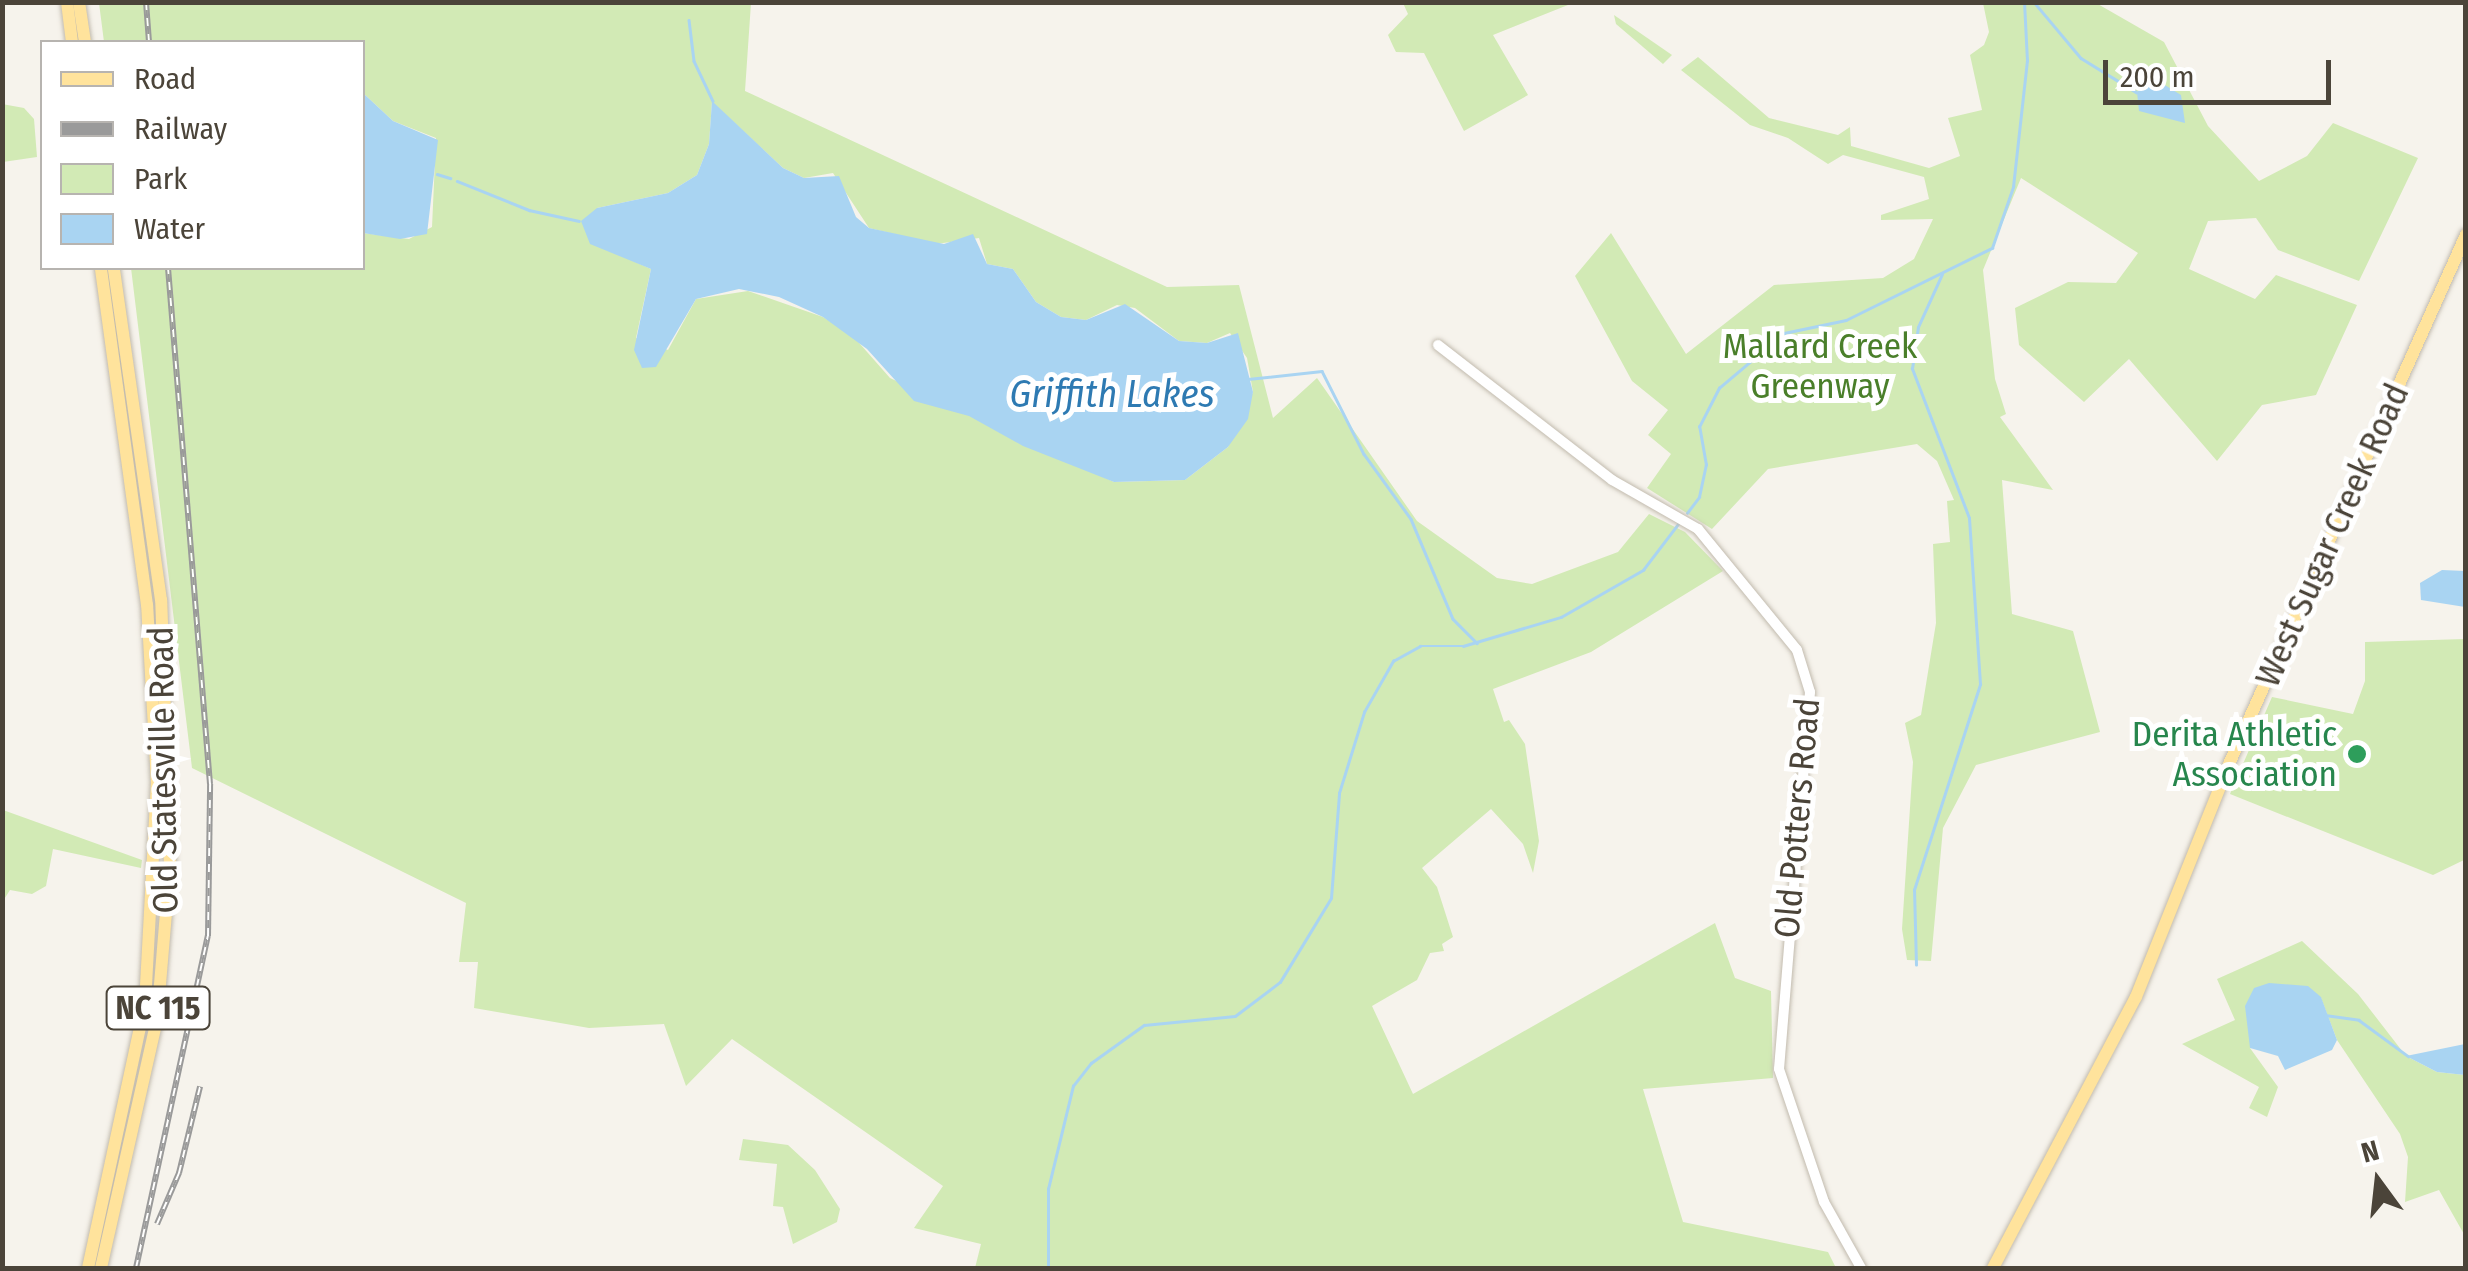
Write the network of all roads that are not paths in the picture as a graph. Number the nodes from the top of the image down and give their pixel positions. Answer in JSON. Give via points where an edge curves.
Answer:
{"nodes":[{"id":1,"x":67,"y":2,"type":"edge"},
{"id":2,"x":80,"y":2,"type":"edge"},
{"id":3,"x":72,"y":40,"type":"edge"},
{"id":4,"x":85,"y":40,"type":"edge"},
{"id":5,"x":2466,"y":235,"type":"edge"},
{"id":6,"x":101,"y":270,"type":"edge"},
{"id":7,"x":114,"y":270,"type":"edge"},
{"id":8,"x":1438,"y":345,"type":"dead end"},
{"id":9,"x":88,"y":1268,"type":"edge"},
{"id":10,"x":101,"y":1268,"type":"edge"},
{"id":11,"x":1861,"y":1268,"type":"edge"},
{"id":12,"x":1993,"y":1268,"type":"edge"}],
"edges":[{"from":1,"to":3,"type":"main road"},
{"from":2,"to":4,"type":"main road"},
{"from":5,"to":12,"type":"main road","name":"West Sugar Creek Road","via":[[2230,764],[2136,997]]},
{"from":6,"to":9,"type":"main road","name":"Old Statesville Road","number":"NC 115","via":[[147,605],[158,782],[146,1004]]},
{"from":7,"to":10,"type":"main road","name":"Old Statesville Road","number":"NC 115","via":[[161,600],[170,865],[157,1020]]},
{"from":8,"to":11,"type":"street","name":"Old Potters Road","via":[[1612,480],[1698,529],[1797,650],[1810,692],[1779,1069],[1824,1202]]}]}
